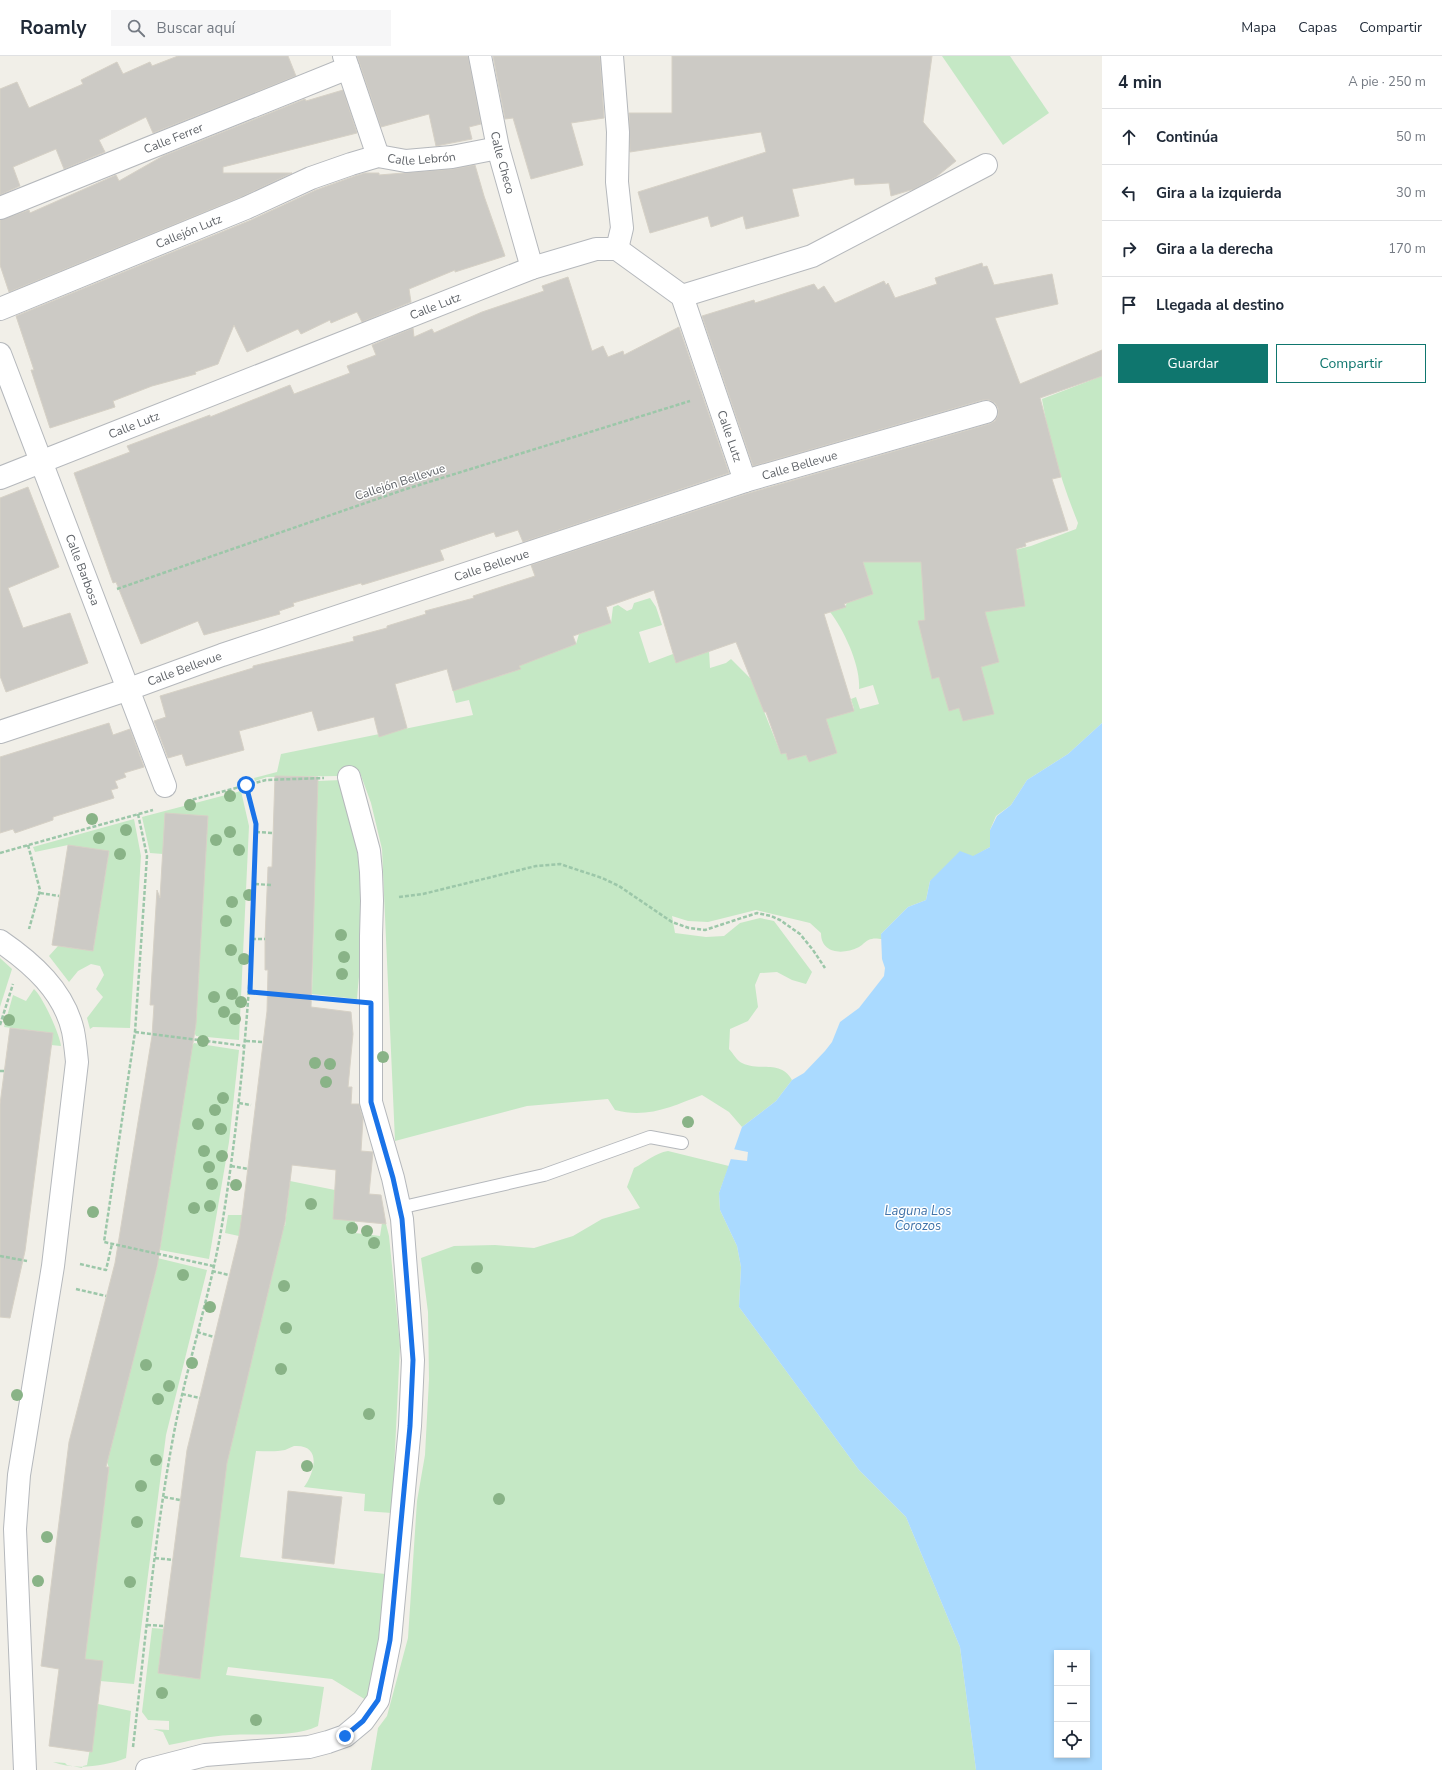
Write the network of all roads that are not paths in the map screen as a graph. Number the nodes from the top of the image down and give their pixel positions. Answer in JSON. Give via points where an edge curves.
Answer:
{"nodes":[{"id":1,"x":480,"y":56,"type":"edge"},
{"id":2,"x":612,"y":56,"type":"edge"},
{"id":3,"x":346,"y":62,"type":"edge"},
{"id":4,"x":498,"y":148,"type":"junction"},
{"id":5,"x":378,"y":156,"type":"junction"},
{"id":6,"x":986,"y":165,"type":"dead end"},
{"id":7,"x":0,"y":208,"type":"edge"},
{"id":8,"x":617,"y":249,"type":"junction"},
{"id":9,"x":532,"y":268,"type":"junction"},
{"id":10,"x":682,"y":296,"type":"junction"},
{"id":11,"x":0,"y":309,"type":"edge"},
{"id":12,"x":0,"y":354,"type":"edge"},
{"id":13,"x":986,"y":412,"type":"dead end"},
{"id":14,"x":41,"y":463,"type":"junction"},
{"id":15,"x":0,"y":478,"type":"edge"},
{"id":16,"x":745,"y":481,"type":"junction"},
{"id":17,"x":129,"y":689,"type":"junction"},
{"id":18,"x":0,"y":732,"type":"edge"},
{"id":19,"x":349,"y":777,"type":"dead end"},
{"id":20,"x":165,"y":786,"type":"dead end"},
{"id":21,"x":0,"y":941,"type":"edge"},
{"id":22,"x":682,"y":1143,"type":"dead end"},
{"id":23,"x":400,"y":1208,"type":"junction"},
{"id":24,"x":25,"y":1770,"type":"edge"},
{"id":25,"x":147,"y":1770,"type":"edge"}],
"edges":[{"from":1,"to":4,"type":"street","name":"Calle Checo"},
{"from":2,"to":8,"type":"street","via":[[618,132],[617,182],[622,228]]},
{"from":3,"to":5,"type":"street","name":"Calle Lebrón"},
{"from":3,"to":7,"type":"street","name":"Calle Ferrer"},
{"from":4,"to":5,"type":"street","name":"Calle Lebrón","via":[[452,157],[406,161]]},
{"from":4,"to":9,"type":"street","name":"Calle Checo"},
{"from":5,"to":11,"type":"street","name":"Callejón Lutz","via":[[311,178],[246,208]]},
{"from":6,"to":10,"type":"street","via":[[812,256]]},
{"from":8,"to":9,"type":"street","name":"Calle Lutz","via":[[596,249]]},
{"from":8,"to":10,"type":"street"},
{"from":9,"to":14,"type":"street","name":"Calle Lutz"},
{"from":10,"to":16,"type":"street","name":"Calle Lutz"},
{"from":12,"to":14,"type":"street","name":"Calle Barbosa"},
{"from":13,"to":16,"type":"street","name":"Calle Bellevue"},
{"from":14,"to":15,"type":"street","name":"Calle Lutz"},
{"from":14,"to":17,"type":"street","name":"Calle Barbosa"},
{"from":16,"to":17,"type":"street","name":"Calle Bellevue","via":[[222,655]]},
{"from":17,"to":18,"type":"street","name":"Calle Bellevue"},
{"from":17,"to":20,"type":"street","name":"Calle Barbosa"},
{"from":19,"to":23,"type":"street","via":[[369,851],[372,901],[371,1102]]},
{"from":21,"to":24,"type":"street","via":[[22,956],[56,994],[73,1030],[78,1062],[53,1266],[19,1475],[15,1529]]},
{"from":22,"to":23,"type":"lane","via":[[650,1137],[544,1175]]},
{"from":23,"to":25,"type":"street","via":[[413,1360],[410,1426],[390,1640],[378,1700],[356,1728],[345,1736],[328,1742],[309,1747],[213,1754]]}]}
